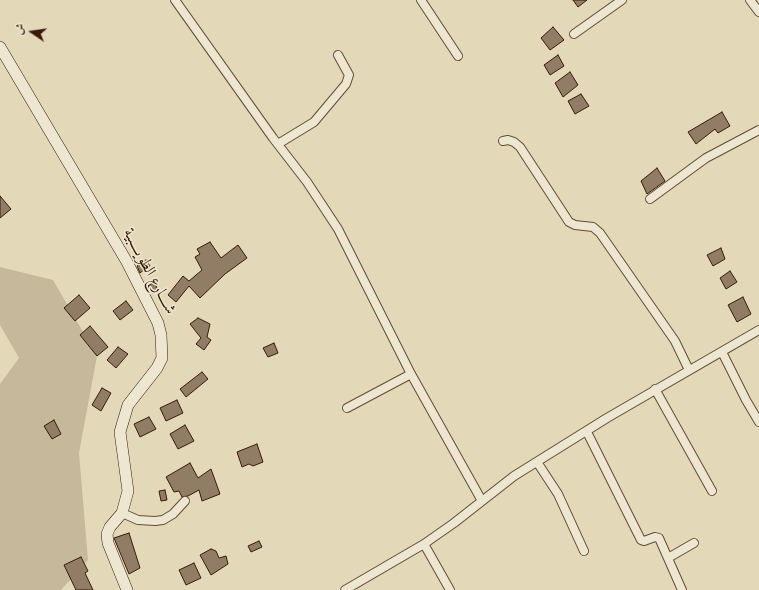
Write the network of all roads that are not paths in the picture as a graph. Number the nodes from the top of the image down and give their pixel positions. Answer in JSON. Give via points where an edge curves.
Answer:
{"nodes":[{"id":1,"x":175,"y":0,"type":"edge"},
{"id":2,"x":421,"y":0,"type":"edge"},
{"id":3,"x":622,"y":0,"type":"edge"},
{"id":4,"x":750,"y":0,"type":"edge"},
{"id":5,"x":759,"y":12,"type":"edge"},
{"id":6,"x":574,"y":34,"type":"dead end"},
{"id":7,"x":0,"y":46,"type":"edge"},
{"id":8,"x":338,"y":55,"type":"dead end"},
{"id":9,"x":458,"y":56,"type":"dead end"},
{"id":10,"x":759,"y":130,"type":"edge"},
{"id":11,"x":503,"y":141,"type":"dead end"},
{"id":12,"x":278,"y":144,"type":"junction"},
{"id":13,"x":650,"y":200,"type":"dead end"},
{"id":14,"x":759,"y":330,"type":"edge"},
{"id":15,"x":722,"y":352,"type":"junction"},
{"id":16,"x":689,"y":370,"type":"junction"},
{"id":17,"x":411,"y":374,"type":"junction"},
{"id":18,"x":655,"y":389,"type":"junction"},
{"id":19,"x":347,"y":408,"type":"dead end"},
{"id":20,"x":759,"y":422,"type":"edge"},
{"id":21,"x":587,"y":432,"type":"junction"},
{"id":22,"x":537,"y":462,"type":"junction"},
{"id":23,"x":712,"y":491,"type":"dead end"},
{"id":24,"x":185,"y":501,"type":"dead end"},
{"id":25,"x":482,"y":501,"type":"junction"},
{"id":26,"x":122,"y":513,"type":"junction"},
{"id":27,"x":694,"y":543,"type":"dead end"},
{"id":28,"x":424,"y":544,"type":"junction"},
{"id":29,"x":584,"y":551,"type":"dead end"},
{"id":30,"x":668,"y":558,"type":"junction"},
{"id":31,"x":127,"y":590,"type":"edge"},
{"id":32,"x":345,"y":590,"type":"edge"},
{"id":33,"x":450,"y":590,"type":"edge"},
{"id":34,"x":682,"y":590,"type":"edge"}],
"edges":[{"from":1,"to":12,"type":"street"},
{"from":2,"to":9,"type":"street"},
{"from":3,"to":6,"type":"street"},
{"from":4,"to":5,"type":"street"},
{"from":7,"to":26,"type":"street","name":"شــــارع الطويــــبية","via":[[127,262],[158,323],[162,358],[157,368],[134,395],[123,417],[120,432],[128,491]]},
{"from":8,"to":12,"type":"street","via":[[349,75],[346,84],[314,122]]},
{"from":10,"to":13,"type":"street","via":[[706,158]]},
{"from":11,"to":16,"type":"street","via":[[514,142],[520,147],[569,222],[594,227],[600,233],[674,341]]},
{"from":12,"to":17,"type":"street","via":[[338,229]]},
{"from":14,"to":15,"type":"street"},
{"from":15,"to":16,"type":"street"},
{"from":15,"to":20,"type":"street"},
{"from":16,"to":18,"type":"street"},
{"from":17,"to":19,"type":"street"},
{"from":17,"to":25,"type":"street"},
{"from":18,"to":21,"type":"street"},
{"from":18,"to":23,"type":"street"},
{"from":21,"to":22,"type":"street"},
{"from":21,"to":30,"type":"street","via":[[641,540],[658,538]]},
{"from":22,"to":25,"type":"street"},
{"from":22,"to":29,"type":"street","via":[[558,494]]},
{"from":24,"to":26,"type":"street","via":[[173,514],[155,521],[138,520]]},
{"from":25,"to":28,"type":"street"},
{"from":26,"to":31,"type":"street","name":"شــــارع الطويــــبية","via":[[107,534],[108,543]]},
{"from":27,"to":30,"type":"street"},
{"from":28,"to":32,"type":"street"},
{"from":28,"to":33,"type":"street"},
{"from":30,"to":34,"type":"street"}]}
